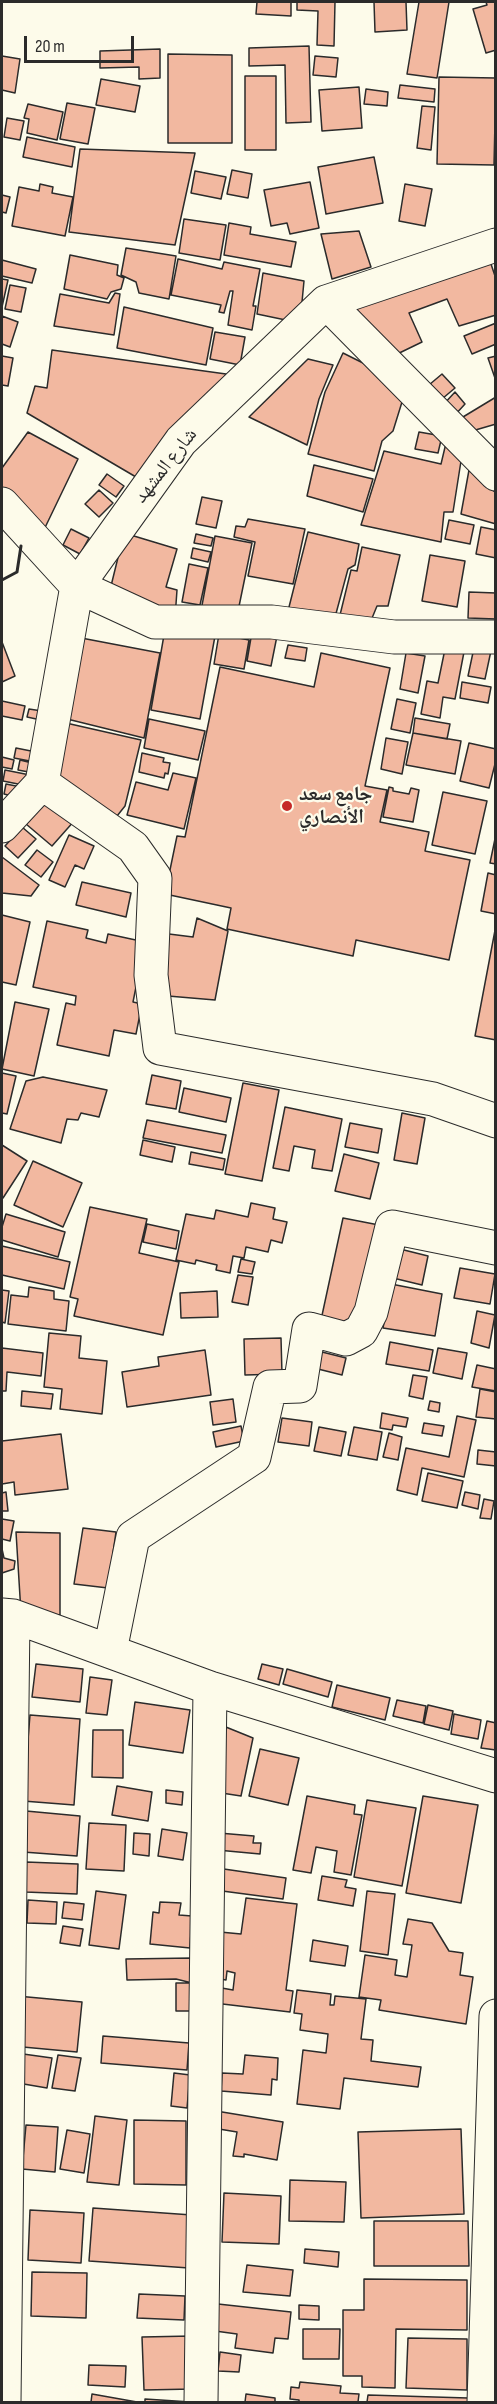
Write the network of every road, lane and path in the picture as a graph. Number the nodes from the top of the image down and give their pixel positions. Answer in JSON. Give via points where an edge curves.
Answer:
{"nodes":[{"id":1,"x":495,"y":245,"type":"edge"},
{"id":2,"x":326,"y":302,"type":"junction"},
{"id":3,"x":495,"y":474,"type":"edge"},
{"id":4,"x":2,"y":504,"type":"edge"},
{"id":5,"x":77,"y":586,"type":"junction"},
{"id":6,"x":495,"y":637,"type":"edge"},
{"id":7,"x":42,"y":783,"type":"junction"},
{"id":8,"x":2,"y":826,"type":"edge"},
{"id":9,"x":495,"y":1121,"type":"edge"},
{"id":10,"x":495,"y":1248,"type":"edge"},
{"id":11,"x":7,"y":1615,"type":"edge"},
{"id":12,"x":110,"y":1651,"type":"junction"},
{"id":13,"x":210,"y":1688,"type":"junction"},
{"id":14,"x":495,"y":1776,"type":"edge"},
{"id":15,"x":495,"y":2016,"type":"edge"},
{"id":16,"x":4,"y":2149,"type":"edge"},
{"id":17,"x":4,"y":2403,"type":"edge"},
{"id":18,"x":201,"y":2403,"type":"edge"},
{"id":19,"x":484,"y":2403,"type":"edge"}],
"edges":[{"from":1,"to":2,"type":"street","name":"شارع المشهد"},
{"from":2,"to":3,"type":"street"},
{"from":2,"to":5,"type":"street","name":"شارع المشهد","via":[[181,441]]},
{"from":4,"to":5,"type":"street"},
{"from":5,"to":6,"type":"street","via":[[155,622],[272,622],[394,637]]},
{"from":5,"to":7,"type":"street","name":"شارع المشهد"},
{"from":7,"to":8,"type":"street"},
{"from":7,"to":9,"type":"street","via":[[133,847],[155,878],[151,975],[160,1048],[433,1099]]},
{"from":10,"to":12,"type":"street","via":[[392,1227],[371,1312],[361,1331],[346,1339],[309,1329],[300,1386],[270,1387],[254,1457],[133,1538]]},
{"from":11,"to":12,"type":"street"},
{"from":11,"to":16,"type":"street"},
{"from":12,"to":13,"type":"street"},
{"from":13,"to":14,"type":"street"},
{"from":13,"to":18,"type":"street"},
{"from":15,"to":19,"type":"street"},
{"from":16,"to":17,"type":"street"}]}
